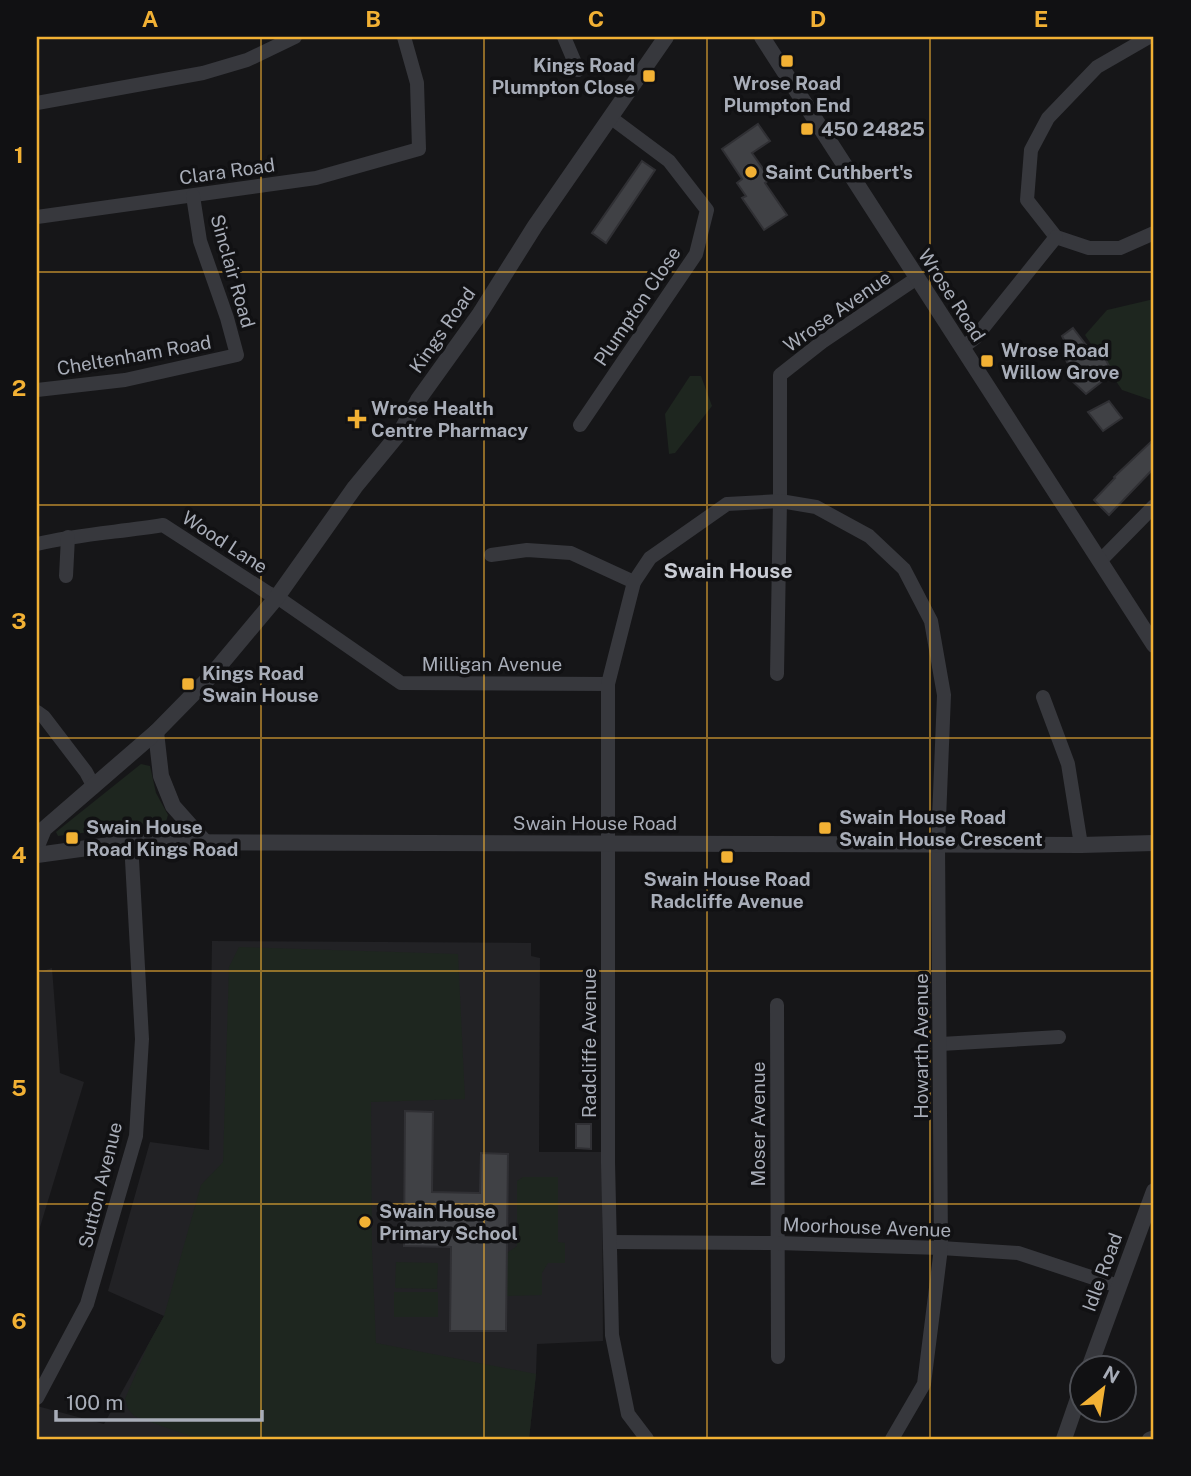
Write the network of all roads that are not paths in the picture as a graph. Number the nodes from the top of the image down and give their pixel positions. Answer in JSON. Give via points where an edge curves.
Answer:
{"nodes":[{"id":1,"x":295,"y":37,"type":"edge"},
{"id":2,"x":404,"y":37,"type":"edge"},
{"id":3,"x":564,"y":37,"type":"edge"},
{"id":4,"x":666,"y":37,"type":"edge"},
{"id":5,"x":762,"y":37,"type":"edge"},
{"id":6,"x":1149,"y":37,"type":"edge"},
{"id":7,"x":578,"y":70,"type":"dead end"},
{"id":8,"x":37,"y":103,"type":"edge"},
{"id":9,"x":610,"y":117,"type":"junction"},
{"id":10,"x":193,"y":196,"type":"junction"},
{"id":11,"x":37,"y":217,"type":"edge"},
{"id":12,"x":1154,"y":233,"type":"edge"},
{"id":13,"x":1056,"y":237,"type":"junction"},
{"id":14,"x":917,"y":278,"type":"junction"},
{"id":15,"x":962,"y":348,"type":"junction"},
{"id":16,"x":237,"y":355,"type":"joint"},
{"id":17,"x":37,"y":390,"type":"edge"},
{"id":18,"x":580,"y":425,"type":"dead end"},
{"id":19,"x":780,"y":501,"type":"junction"},
{"id":20,"x":1154,"y":506,"type":"edge"},
{"id":21,"x":68,"y":537,"type":"junction"},
{"id":22,"x":37,"y":544,"type":"edge"},
{"id":23,"x":491,"y":555,"type":"dead end"},
{"id":24,"x":1100,"y":562,"type":"junction"},
{"id":25,"x":66,"y":576,"type":"dead end"},
{"id":26,"x":634,"y":582,"type":"junction"},
{"id":27,"x":277,"y":597,"type":"junction"},
{"id":28,"x":1154,"y":645,"type":"edge"},
{"id":29,"x":777,"y":674,"type":"dead end"},
{"id":30,"x":608,"y":684,"type":"junction"},
{"id":31,"x":1043,"y":696,"type":"dead end"},
{"id":32,"x":37,"y":712,"type":"edge"},
{"id":33,"x":156,"y":732,"type":"junction"},
{"id":34,"x":94,"y":787,"type":"junction"},
{"id":35,"x":131,"y":842,"type":"junction"},
{"id":36,"x":205,"y":842,"type":"junction"},
{"id":37,"x":1154,"y":843,"type":"edge"},
{"id":38,"x":607,"y":844,"type":"junction"},
{"id":39,"x":938,"y":844,"type":"junction"},
{"id":40,"x":1081,"y":845,"type":"junction"},
{"id":41,"x":37,"y":846,"type":"edge"},
{"id":42,"x":37,"y":855,"type":"edge"},
{"id":43,"x":777,"y":1005,"type":"dead end"},
{"id":44,"x":1059,"y":1037,"type":"dead end"},
{"id":45,"x":941,"y":1044,"type":"junction"},
{"id":46,"x":1154,"y":1191,"type":"edge"},
{"id":47,"x":610,"y":1242,"type":"junction"},
{"id":48,"x":778,"y":1243,"type":"junction"},
{"id":49,"x":941,"y":1248,"type":"junction"},
{"id":50,"x":1118,"y":1286,"type":"junction"},
{"id":51,"x":1094,"y":1354,"type":"edge"},
{"id":52,"x":778,"y":1357,"type":"dead end"},
{"id":53,"x":37,"y":1398,"type":"edge"},
{"id":54,"x":1154,"y":1437,"type":"edge"},
{"id":55,"x":647,"y":1439,"type":"edge"},
{"id":56,"x":892,"y":1439,"type":"edge"},
{"id":57,"x":1149,"y":1439,"type":"edge"}],
"edges":[{"from":1,"to":8,"type":"street","via":[[247,60],[203,73]]},
{"from":2,"to":10,"type":"street","name":"Clara Road","via":[[417,83],[419,149],[316,178]]},
{"from":3,"to":7,"type":"street"},
{"from":4,"to":9,"type":"street","name":"Kings Road"},
{"from":5,"to":14,"type":"street","name":"Wrose Road"},
{"from":6,"to":13,"type":"street","via":[[1097,67],[1048,118],[1031,150],[1027,200]]},
{"from":9,"to":18,"type":"street","name":"Plumpton Close","via":[[669,160],[707,210],[696,254]]},
{"from":9,"to":27,"type":"street","name":"Kings Road","via":[[401,431]]},
{"from":10,"to":11,"type":"street","name":"Clara Road"},
{"from":10,"to":16,"type":"street","name":"Sinclair Road","via":[[200,241]]},
{"from":12,"to":13,"type":"street","via":[[1120,248],[1089,248]]},
{"from":13,"to":15,"type":"street"},
{"from":14,"to":15,"type":"street","name":"Wrose Road"},
{"from":14,"to":19,"type":"street","name":"Wrose Avenue","via":[[780,375]]},
{"from":15,"to":24,"type":"street","name":"Wrose Road"},
{"from":16,"to":17,"type":"street","name":"Cheltenham Road","via":[[125,380]]},
{"from":19,"to":26,"type":"street","name":"Howarth Avenue","via":[[727,504],[650,558]]},
{"from":19,"to":29,"type":"street"},
{"from":19,"to":39,"type":"street","name":"Howarth Avenue","via":[[816,507],[869,536],[904,569],[930,621],[944,695]]},
{"from":20,"to":24,"type":"street"},
{"from":21,"to":22,"type":"street","name":"Wood Lane"},
{"from":21,"to":25,"type":"street"},
{"from":21,"to":27,"type":"street","name":"Wood Lane","via":[[163,525]]},
{"from":23,"to":26,"type":"street","via":[[527,550],[571,553]]},
{"from":24,"to":28,"type":"street","name":"Wrose Road"},
{"from":26,"to":30,"type":"street","name":"Radcliffe Avenue"},
{"from":27,"to":30,"type":"street","name":"Milligan Avenue","via":[[401,683]]},
{"from":27,"to":33,"type":"street","name":"Kings Road","via":[[210,677]]},
{"from":30,"to":38,"type":"street","name":"Radcliffe Avenue"},
{"from":31,"to":40,"type":"street","via":[[1068,764]]},
{"from":32,"to":34,"type":"street"},
{"from":33,"to":34,"type":"street","name":"Kings Road"},
{"from":33,"to":36,"type":"street","via":[[161,776],[173,806]]},
{"from":34,"to":41,"type":"street","name":"Kings Road","via":[[44,829]]},
{"from":35,"to":36,"type":"street","name":"Swain House Road"},
{"from":35,"to":42,"type":"street","name":"Swain House Road"},
{"from":35,"to":53,"type":"street","name":"Sutton Avenue","via":[[142,1039],[135,1136],[87,1304]]},
{"from":36,"to":38,"type":"street","name":"Swain House Road"},
{"from":37,"to":40,"type":"street","name":"Swain House Road"},
{"from":38,"to":39,"type":"street","name":"Swain House Road"},
{"from":38,"to":47,"type":"street","name":"Radcliffe Avenue"},
{"from":39,"to":40,"type":"street","name":"Swain House Road"},
{"from":39,"to":45,"type":"street","name":"Howarth Avenue"},
{"from":43,"to":48,"type":"street","name":"Moser Avenue"},
{"from":44,"to":45,"type":"street"},
{"from":45,"to":49,"type":"street","name":"Howarth Avenue"},
{"from":46,"to":50,"type":"street","name":"Idle Road"},
{"from":47,"to":48,"type":"street","name":"Moorhouse Avenue"},
{"from":47,"to":55,"type":"street","name":"Radcliffe Avenue","via":[[612,1335],[628,1414]]},
{"from":48,"to":49,"type":"street","name":"Moorhouse Avenue"},
{"from":48,"to":52,"type":"street","name":"Moser Avenue"},
{"from":49,"to":50,"type":"street","name":"Moorhouse Avenue","via":[[1018,1253]]},
{"from":49,"to":56,"type":"street","name":"Howarth Avenue","via":[[924,1384]]},
{"from":50,"to":51,"type":"street","name":"Idle Road"},
{"from":54,"to":57,"type":"street"}]}
